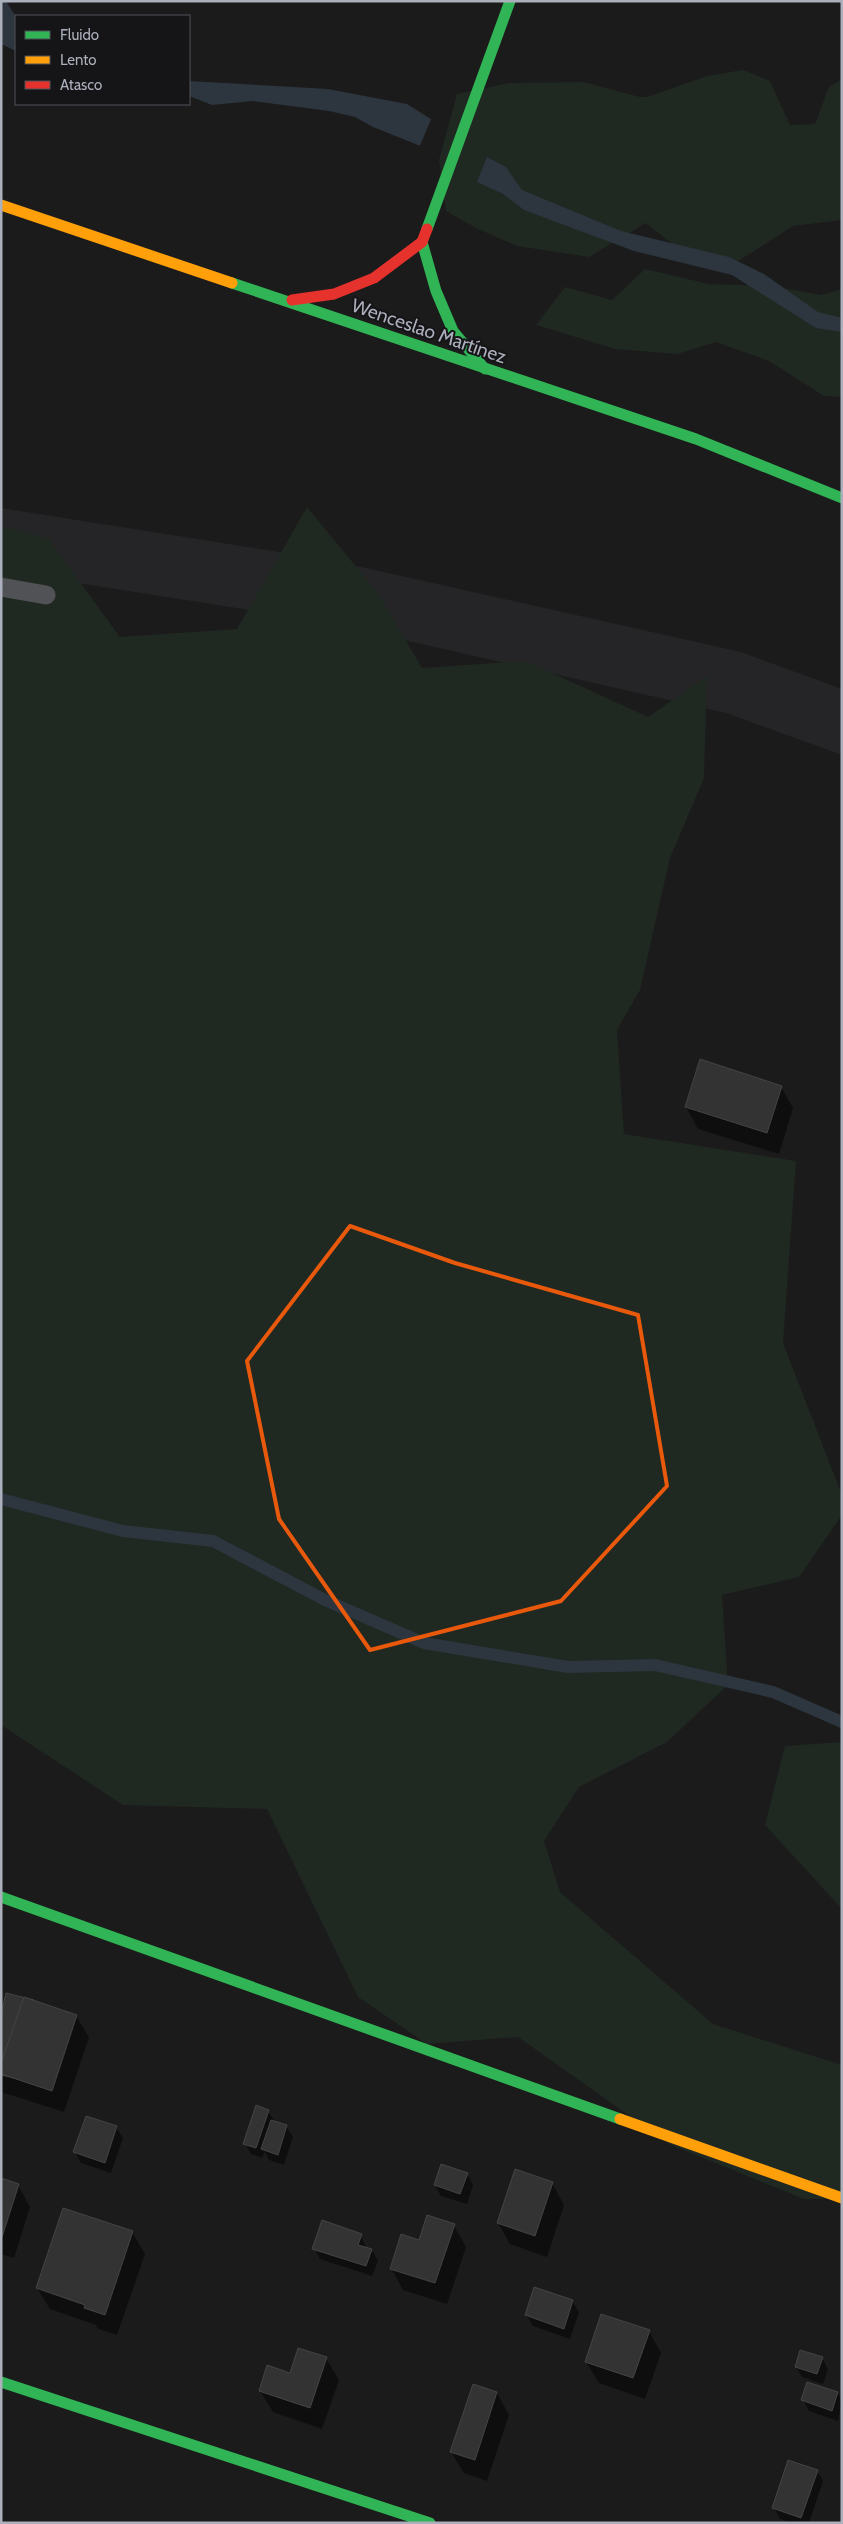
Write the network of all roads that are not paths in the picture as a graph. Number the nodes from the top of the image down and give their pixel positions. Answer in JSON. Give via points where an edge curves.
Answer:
{"nodes":[{"id":1,"x":510,"y":1,"type":"edge"},
{"id":2,"x":1,"y":205,"type":"edge"},
{"id":3,"x":422,"y":242,"type":"junction"},
{"id":4,"x":286,"y":300,"type":"junction"},
{"id":5,"x":485,"y":369,"type":"junction"},
{"id":6,"x":842,"y":498,"type":"edge"},
{"id":7,"x":1,"y":588,"type":"edge"},
{"id":8,"x":46,"y":595,"type":"dead end"},
{"id":9,"x":1,"y":1897,"type":"edge"},
{"id":10,"x":842,"y":2198,"type":"edge"},
{"id":11,"x":1,"y":2382,"type":"edge"},
{"id":12,"x":430,"y":2523,"type":"edge"}],
"edges":[{"from":1,"to":3,"type":"street"},
{"from":2,"to":4,"type":"street","name":"Wenceslao Martínez"},
{"from":3,"to":4,"type":"street","via":[[374,278],[334,294]]},
{"from":3,"to":5,"type":"street","via":[[436,291],[453,331]]},
{"from":4,"to":5,"type":"street","name":"Wenceslao Martínez"},
{"from":5,"to":6,"type":"street","name":"Wenceslao Martínez","via":[[696,439]]},
{"from":7,"to":8,"type":"lane"},
{"from":9,"to":10,"type":"street"},
{"from":11,"to":12,"type":"street"}]}
